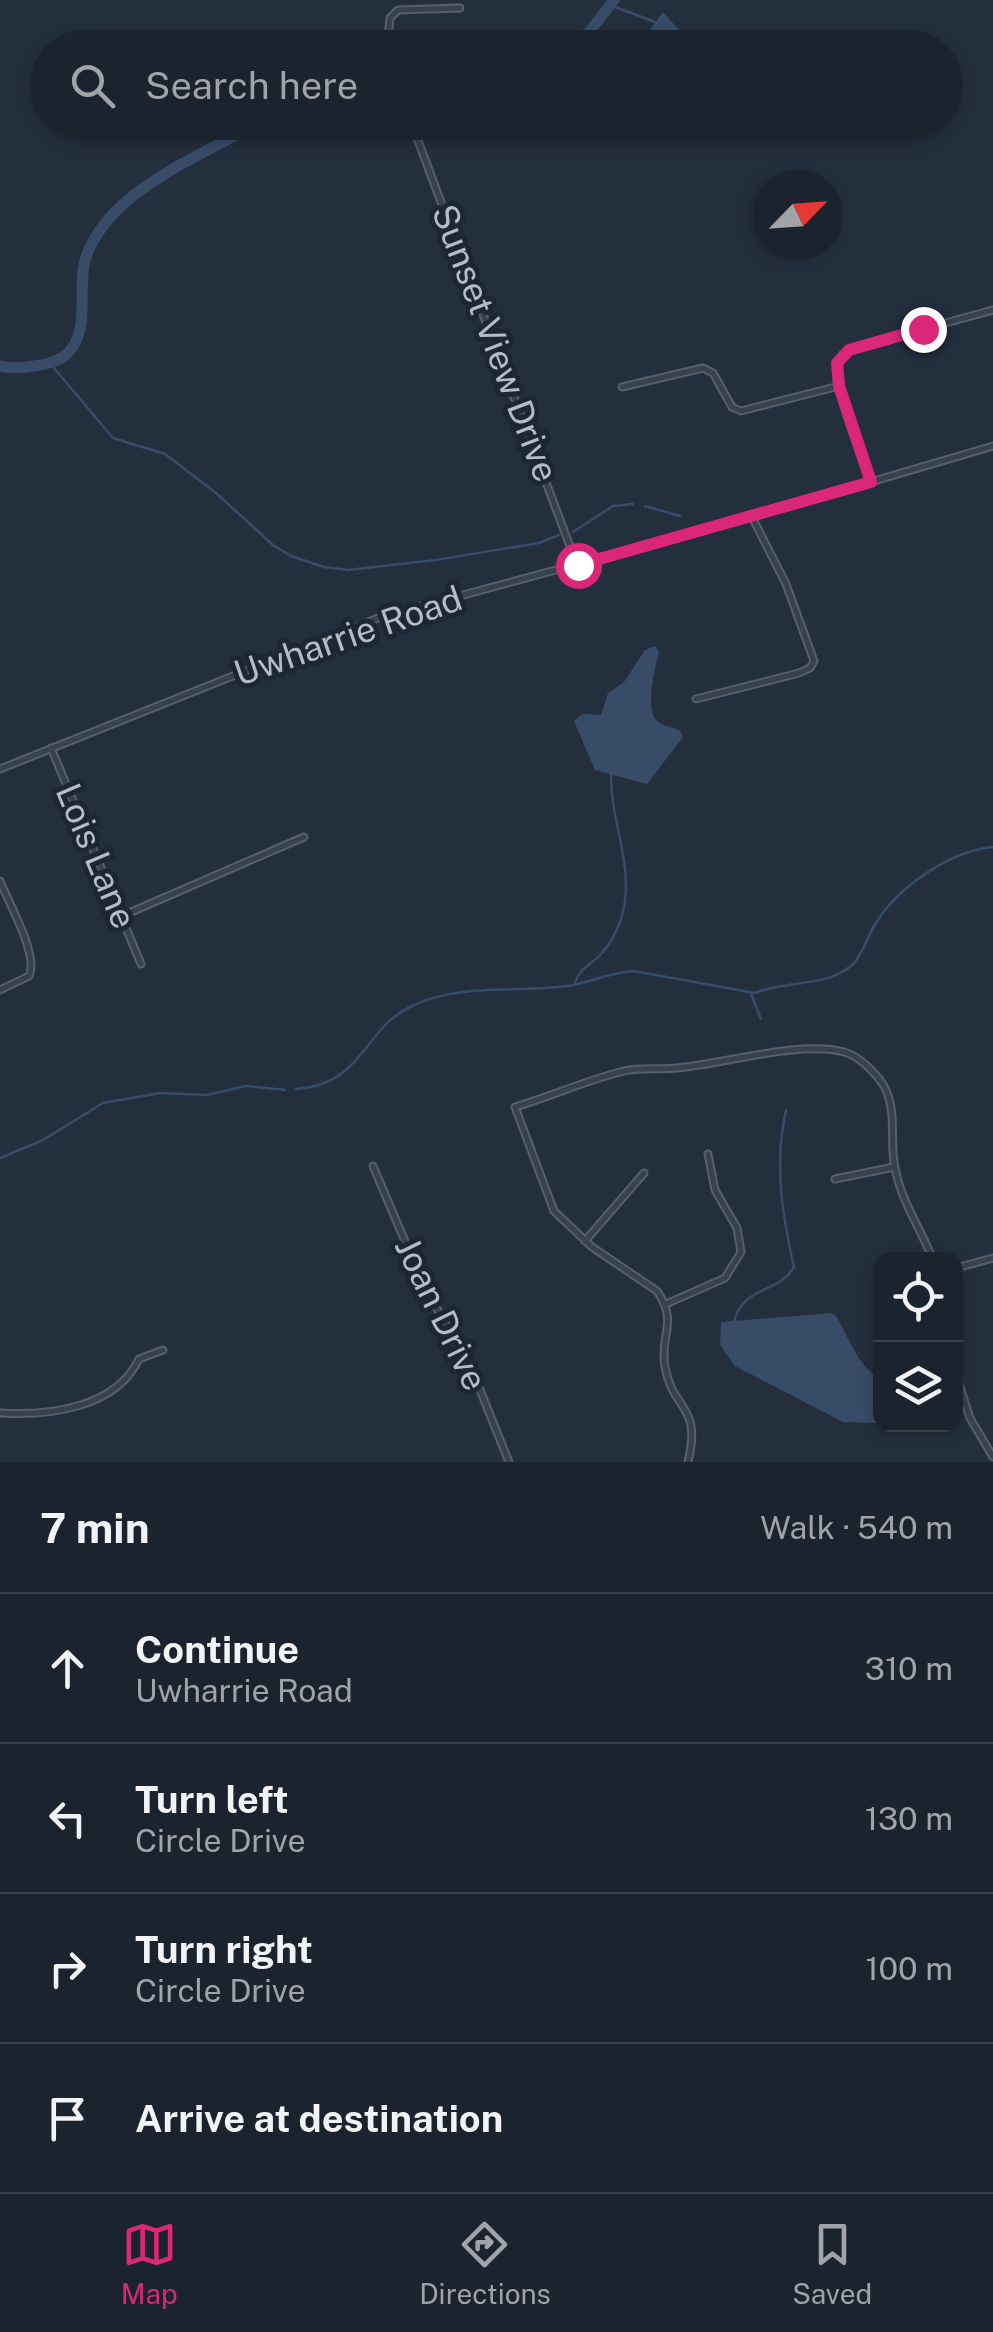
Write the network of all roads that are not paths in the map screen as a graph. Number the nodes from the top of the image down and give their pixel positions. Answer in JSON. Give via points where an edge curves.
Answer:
{"nodes":[{"id":1,"x":460,"y":8,"type":"dead end"},
{"id":2,"x":389,"y":30,"type":"edge"},
{"id":3,"x":418,"y":140,"type":"edge"},
{"id":4,"x":993,"y":310,"type":"edge"},
{"id":5,"x":839,"y":386,"type":"junction"},
{"id":6,"x":622,"y":387,"type":"dead end"},
{"id":7,"x":993,"y":446,"type":"edge"},
{"id":8,"x":871,"y":482,"type":"junction"},
{"id":9,"x":752,"y":516,"type":"junction"},
{"id":10,"x":578,"y":565,"type":"junction"},
{"id":11,"x":696,"y":699,"type":"dead end"},
{"id":12,"x":51,"y":748,"type":"junction"},
{"id":13,"x":0,"y":769,"type":"edge"},
{"id":14,"x":304,"y":837,"type":"dead end"},
{"id":15,"x":0,"y":881,"type":"edge"},
{"id":16,"x":122,"y":916,"type":"junction"},
{"id":17,"x":142,"y":964,"type":"dead end"},
{"id":18,"x":0,"y":990,"type":"edge"},
{"id":19,"x":708,"y":1154,"type":"dead end"},
{"id":20,"x":373,"y":1166,"type":"dead end"},
{"id":21,"x":894,"y":1167,"type":"junction"},
{"id":22,"x":644,"y":1173,"type":"dead end"},
{"id":23,"x":835,"y":1180,"type":"dead end"},
{"id":24,"x":585,"y":1241,"type":"junction"},
{"id":25,"x":929,"y":1252,"type":"edge"},
{"id":26,"x":993,"y":1258,"type":"edge"},
{"id":27,"x":963,"y":1266,"type":"edge"},
{"id":28,"x":666,"y":1304,"type":"junction"},
{"id":29,"x":162,"y":1350,"type":"dead end"},
{"id":30,"x":963,"y":1396,"type":"edge"},
{"id":31,"x":0,"y":1414,"type":"edge"},
{"id":32,"x":993,"y":1457,"type":"edge"},
{"id":33,"x":509,"y":1462,"type":"edge"},
{"id":34,"x":688,"y":1462,"type":"edge"}],
"edges":[{"from":1,"to":2,"type":"street","via":[[398,10]]},
{"from":3,"to":10,"type":"street","name":"Sunset View Drive"},
{"from":4,"to":5,"type":"street","via":[[849,350],[837,363]]},
{"from":5,"to":6,"type":"street","via":[[742,410],[732,407],[713,373],[703,368]]},
{"from":5,"to":8,"type":"street"},
{"from":7,"to":8,"type":"street","name":"Uwharrie Road"},
{"from":8,"to":9,"type":"street","name":"Uwharrie Road"},
{"from":9,"to":10,"type":"street","name":"Uwharrie Road"},
{"from":9,"to":11,"type":"street","via":[[812,652],[810,668]]},
{"from":10,"to":12,"type":"street","name":"Uwharrie Road","via":[[378,618]]},
{"from":12,"to":13,"type":"street","name":"Uwharrie Road"},
{"from":12,"to":16,"type":"street","name":"Lois Lane"},
{"from":14,"to":16,"type":"street"},
{"from":15,"to":18,"type":"street","via":[[32,961],[29,976]]},
{"from":16,"to":17,"type":"street","name":"Lois Lane"},
{"from":19,"to":28,"type":"street","via":[[714,1190],[737,1228],[740,1252],[725,1278]]},
{"from":20,"to":33,"type":"street","name":"Joan Drive"},
{"from":21,"to":23,"type":"street"},
{"from":21,"to":24,"type":"street","via":[[894,1118],[883,1084],[846,1052],[806,1049],[629,1070],[515,1107],[554,1211]]},
{"from":21,"to":25,"type":"street"},
{"from":22,"to":24,"type":"street"},
{"from":24,"to":28,"type":"street"},
{"from":26,"to":27,"type":"street"},
{"from":28,"to":34,"type":"street","via":[[666,1372],[693,1422]]},
{"from":29,"to":31,"type":"street","via":[[139,1359],[104,1397],[41,1414]]},
{"from":30,"to":32,"type":"street"}]}
